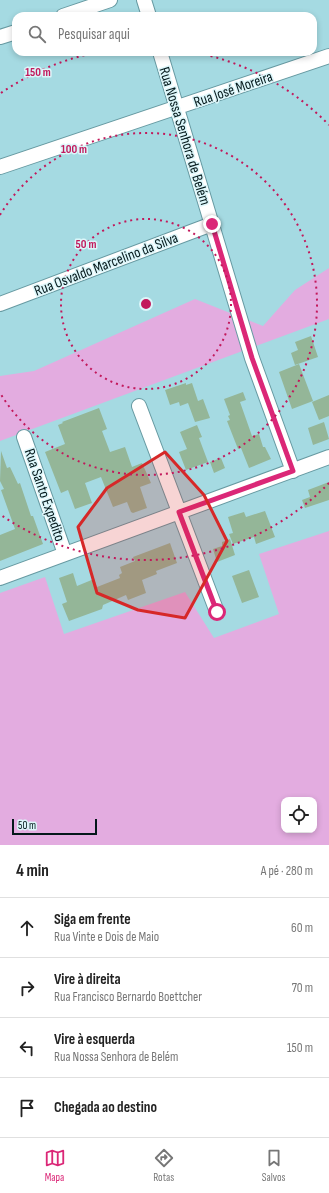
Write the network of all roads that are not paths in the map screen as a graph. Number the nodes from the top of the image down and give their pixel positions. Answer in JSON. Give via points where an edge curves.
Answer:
{"nodes":[{"id":1,"x":110,"y":0,"type":"edge"},
{"id":2,"x":144,"y":0,"type":"edge"},
{"id":3,"x":75,"y":12,"type":"edge"},
{"id":4,"x":148,"y":12,"type":"edge"},
{"id":5,"x":12,"y":33,"type":"edge"},
{"id":6,"x":0,"y":37,"type":"edge"},
{"id":7,"x":161,"y":56,"type":"edge"},
{"id":8,"x":329,"y":56,"type":"edge"},
{"id":9,"x":176,"y":108,"type":"junction"},
{"id":10,"x":0,"y":167,"type":"edge"},
{"id":11,"x":212,"y":224,"type":"junction"},
{"id":12,"x":0,"y":304,"type":"edge"},
{"id":13,"x":139,"y":406,"type":"dead end"},
{"id":14,"x":24,"y":437,"type":"dead end"},
{"id":15,"x":329,"y":457,"type":"edge"},
{"id":16,"x":293,"y":471,"type":"junction"},
{"id":17,"x":179,"y":512,"type":"junction"},
{"id":18,"x":65,"y":554,"type":"junction"},
{"id":19,"x":0,"y":578,"type":"edge"},
{"id":20,"x":217,"y":612,"type":"dead end"}],
"edges":[{"from":1,"to":3,"type":"street"},
{"from":2,"to":4,"type":"street"},
{"from":5,"to":6,"type":"street"},
{"from":7,"to":9,"type":"street","name":"Rua Nossa Senhora de Belém"},
{"from":8,"to":9,"type":"street","name":"Rua José Moreira"},
{"from":9,"to":10,"type":"street","name":"Rua José Moreira"},
{"from":9,"to":11,"type":"street","name":"Rua Nossa Senhora de Belém"},
{"from":11,"to":12,"type":"street","name":"Rua Osvaldo Marcelino da Silva"},
{"from":11,"to":16,"type":"street","name":"Rua Nossa Senhora de Belém","via":[[252,358]]},
{"from":13,"to":17,"type":"street"},
{"from":14,"to":18,"type":"street","name":"Rua Santo Expedito"},
{"from":15,"to":16,"type":"street"},
{"from":16,"to":17,"type":"street"},
{"from":17,"to":18,"type":"street"},
{"from":17,"to":20,"type":"street"},
{"from":18,"to":19,"type":"street"}]}
